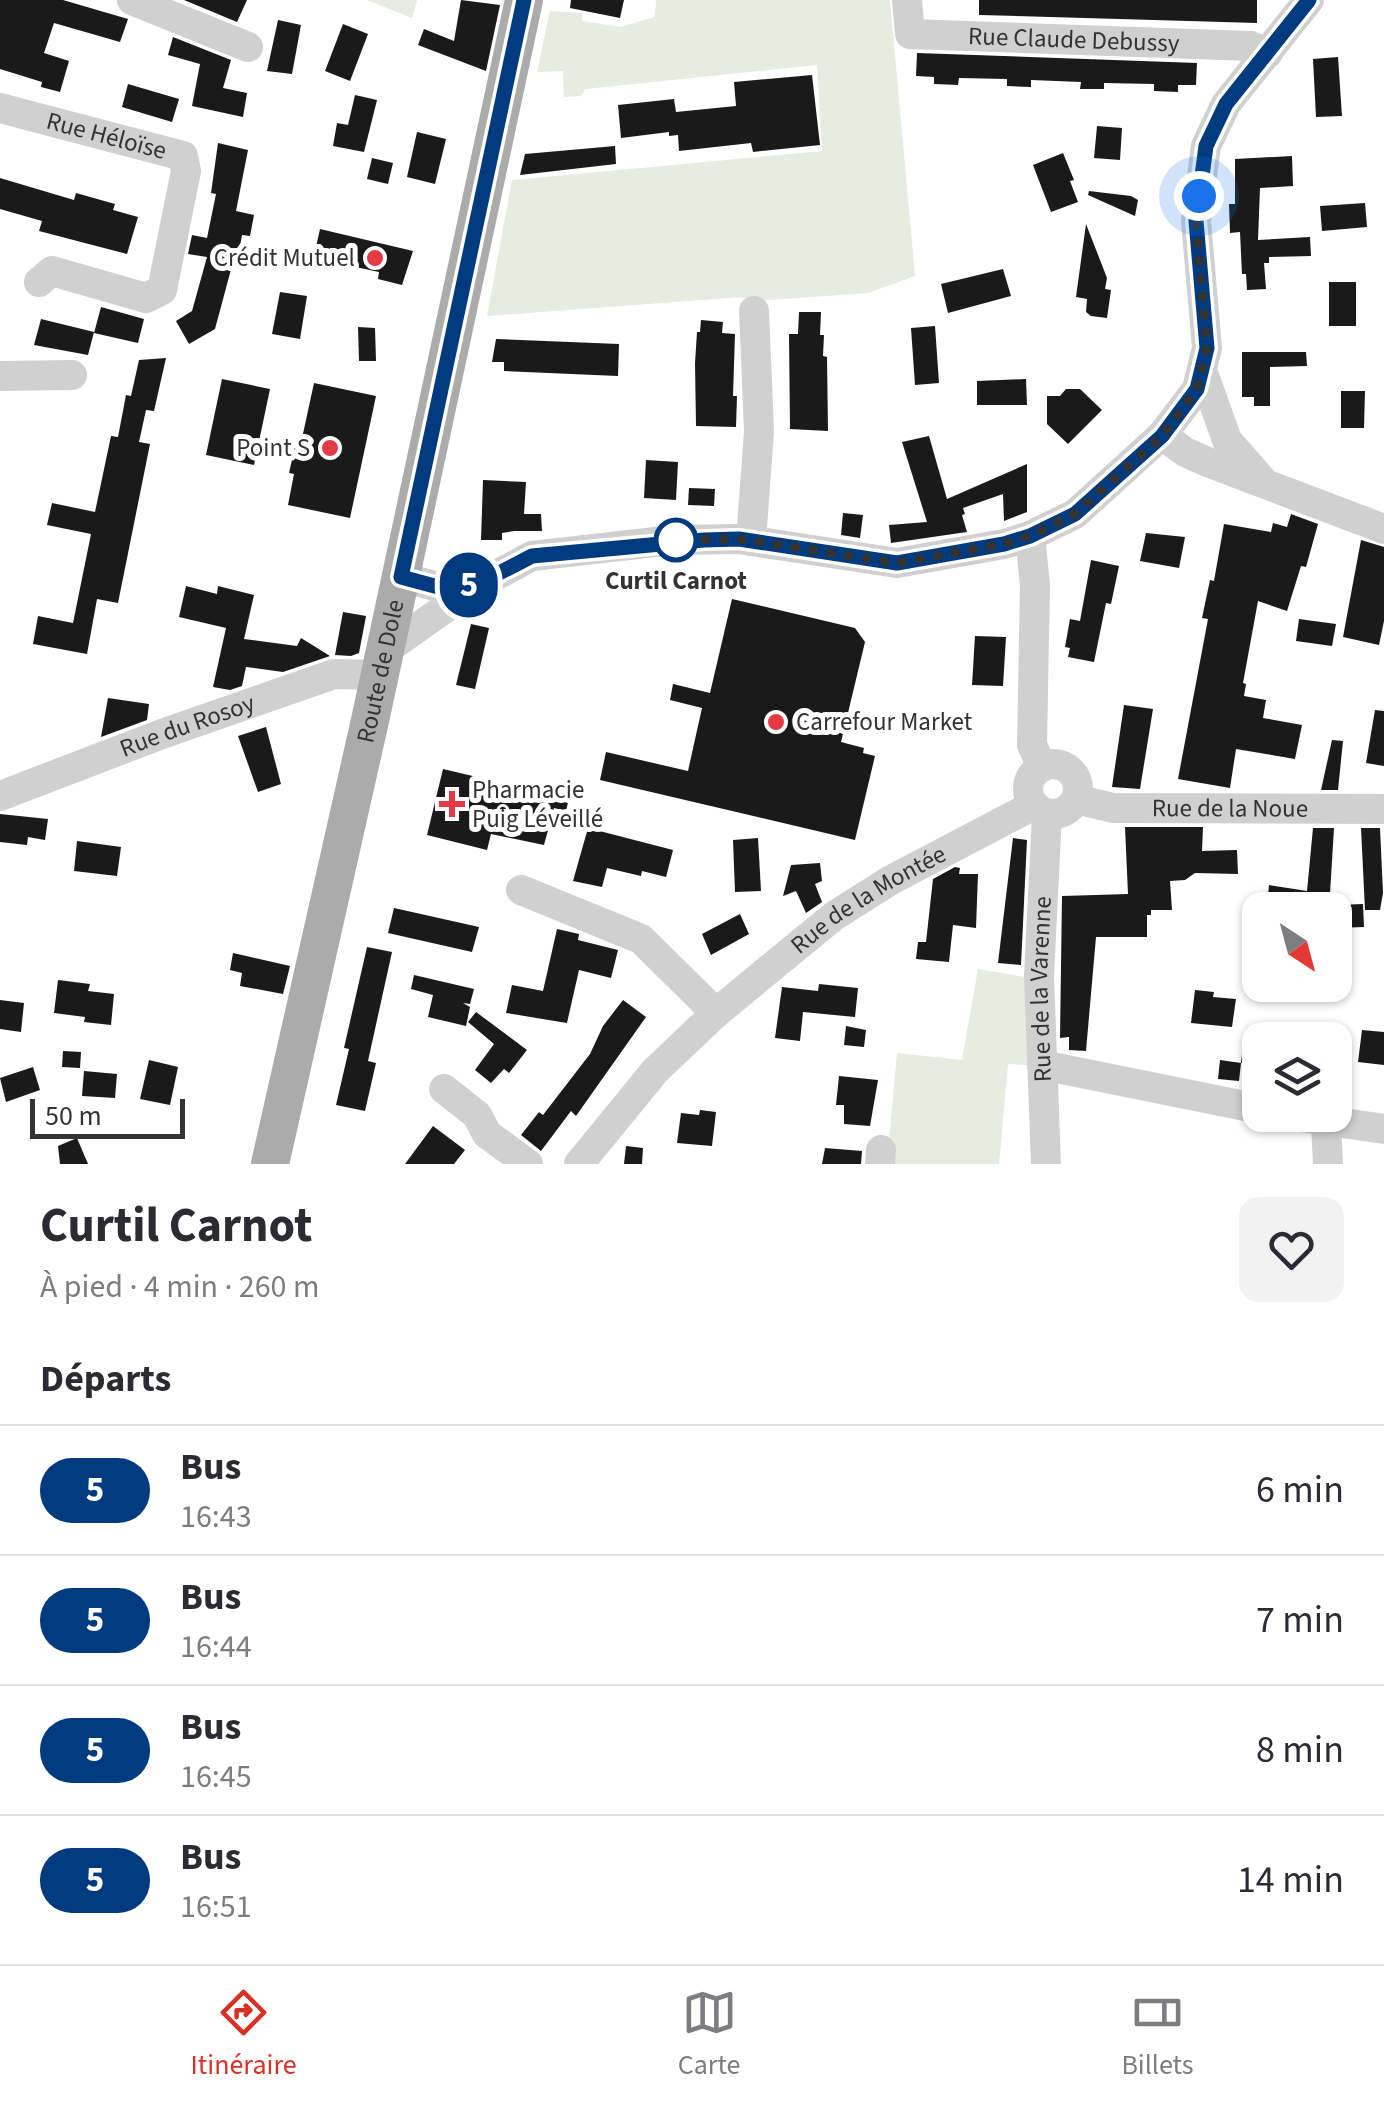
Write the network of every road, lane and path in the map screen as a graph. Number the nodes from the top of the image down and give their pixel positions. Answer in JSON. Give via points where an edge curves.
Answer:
{"nodes":[{"id":1,"x":132,"y":0,"type":"edge"},
{"id":2,"x":524,"y":0,"type":"edge"},
{"id":3,"x":907,"y":0,"type":"edge"},
{"id":4,"x":1310,"y":0,"type":"edge"},
{"id":5,"x":248,"y":47,"type":"dead end"},
{"id":6,"x":1268,"y":53,"type":"junction"},
{"id":7,"x":0,"y":108,"type":"edge"},
{"id":8,"x":39,"y":282,"type":"dead end"},
{"id":9,"x":754,"y":312,"type":"dead end"},
{"id":10,"x":1202,"y":370,"type":"junction"},
{"id":11,"x":72,"y":374,"type":"dead end"},
{"id":12,"x":0,"y":376,"type":"edge"},
{"id":13,"x":1162,"y":436,"type":"junction"},
{"id":14,"x":1262,"y":481,"type":"junction"},
{"id":15,"x":1384,"y":529,"type":"edge"},
{"id":16,"x":1030,"y":536,"type":"junction"},
{"id":17,"x":752,"y":541,"type":"junction"},
{"id":18,"x":401,"y":577,"type":"junction"},
{"id":19,"x":478,"y":584,"type":"junction"},
{"id":20,"x":381,"y":664,"type":"junction"},
{"id":21,"x":1042,"y":767,"type":"junction"},
{"id":22,"x":0,"y":796,"type":"edge"},
{"id":23,"x":1076,"y":799,"type":"junction"},
{"id":24,"x":1384,"y":809,"type":"edge"},
{"id":25,"x":1040,"y":810,"type":"junction"},
{"id":26,"x":521,"y":890,"type":"dead end"},
{"id":27,"x":716,"y":1013,"type":"junction"},
{"id":28,"x":1042,"y":1065,"type":"junction"},
{"id":29,"x":444,"y":1089,"type":"dead end"},
{"id":30,"x":1242,"y":1106,"type":"edge"},
{"id":31,"x":1352,"y":1126,"type":"edge"},
{"id":32,"x":1384,"y":1129,"type":"edge"},
{"id":33,"x":1326,"y":1132,"type":"edge"},
{"id":34,"x":270,"y":1164,"type":"edge"},
{"id":35,"x":528,"y":1164,"type":"edge"},
{"id":36,"x":579,"y":1164,"type":"edge"},
{"id":37,"x":1046,"y":1164,"type":"edge"},
{"id":38,"x":1328,"y":1164,"type":"edge"}],
"edges":[{"from":1,"to":5,"type":"street"},
{"from":2,"to":18,"type":"main road","name":"Route de Dole"},
{"from":3,"to":6,"type":"street","name":"Rue Claude Debussy","via":[[910,34],[1250,46]]},
{"from":4,"to":6,"type":"street"},
{"from":6,"to":10,"type":"street","via":[[1226,104],[1206,146],[1196,221],[1207,348]]},
{"from":7,"to":8,"type":"street","name":"Rue Héloïse","via":[[183,156],[186,170],[162,290],[146,298],[52,271]]},
{"from":9,"to":17,"type":"street","via":[[760,430]]},
{"from":10,"to":13,"type":"street","via":[[1197,389]]},
{"from":10,"to":14,"type":"street","via":[[1228,440]]},
{"from":11,"to":12,"type":"street"},
{"from":13,"to":14,"type":"street","via":[[1185,452]]},
{"from":13,"to":16,"type":"street","via":[[1075,514]]},
{"from":14,"to":15,"type":"street"},
{"from":16,"to":17,"type":"street","via":[[897,563]]},
{"from":16,"to":21,"type":"street","via":[[1032,745]]},
{"from":17,"to":19,"type":"street","via":[[673,540],[532,556]]},
{"from":18,"to":19,"type":"street","via":[[442,588]]},
{"from":18,"to":20,"type":"main road","name":"Route de Dole"},
{"from":19,"to":20,"type":"street"},
{"from":20,"to":22,"type":"street","name":"Rue du Rosoy","via":[[334,674]]},
{"from":20,"to":34,"type":"main road","name":"Route de Dole"},
{"from":21,"to":23,"type":"street","via":[[1070,771]]},
{"from":21,"to":25,"type":"street","via":[[1028,784]]},
{"from":23,"to":24,"type":"street","name":"Rue de la Noue","via":[[1114,808]]},
{"from":23,"to":25,"type":"street","via":[[1061,813]]},
{"from":25,"to":27,"type":"street","name":"Rue de la Montée","via":[[891,880],[834,916]]},
{"from":25,"to":28,"type":"street","name":"Rue de la Varenne"},
{"from":26,"to":27,"type":"street","via":[[641,939]]},
{"from":27,"to":36,"type":"street","name":"Rue de la Montée","via":[[655,1070]]},
{"from":28,"to":30,"type":"street"},
{"from":28,"to":37,"type":"street","name":"Rue de la Varenne"},
{"from":29,"to":35,"type":"street","via":[[477,1114],[486,1134]]},
{"from":31,"to":32,"type":"street"},
{"from":33,"to":38,"type":"street"}]}
